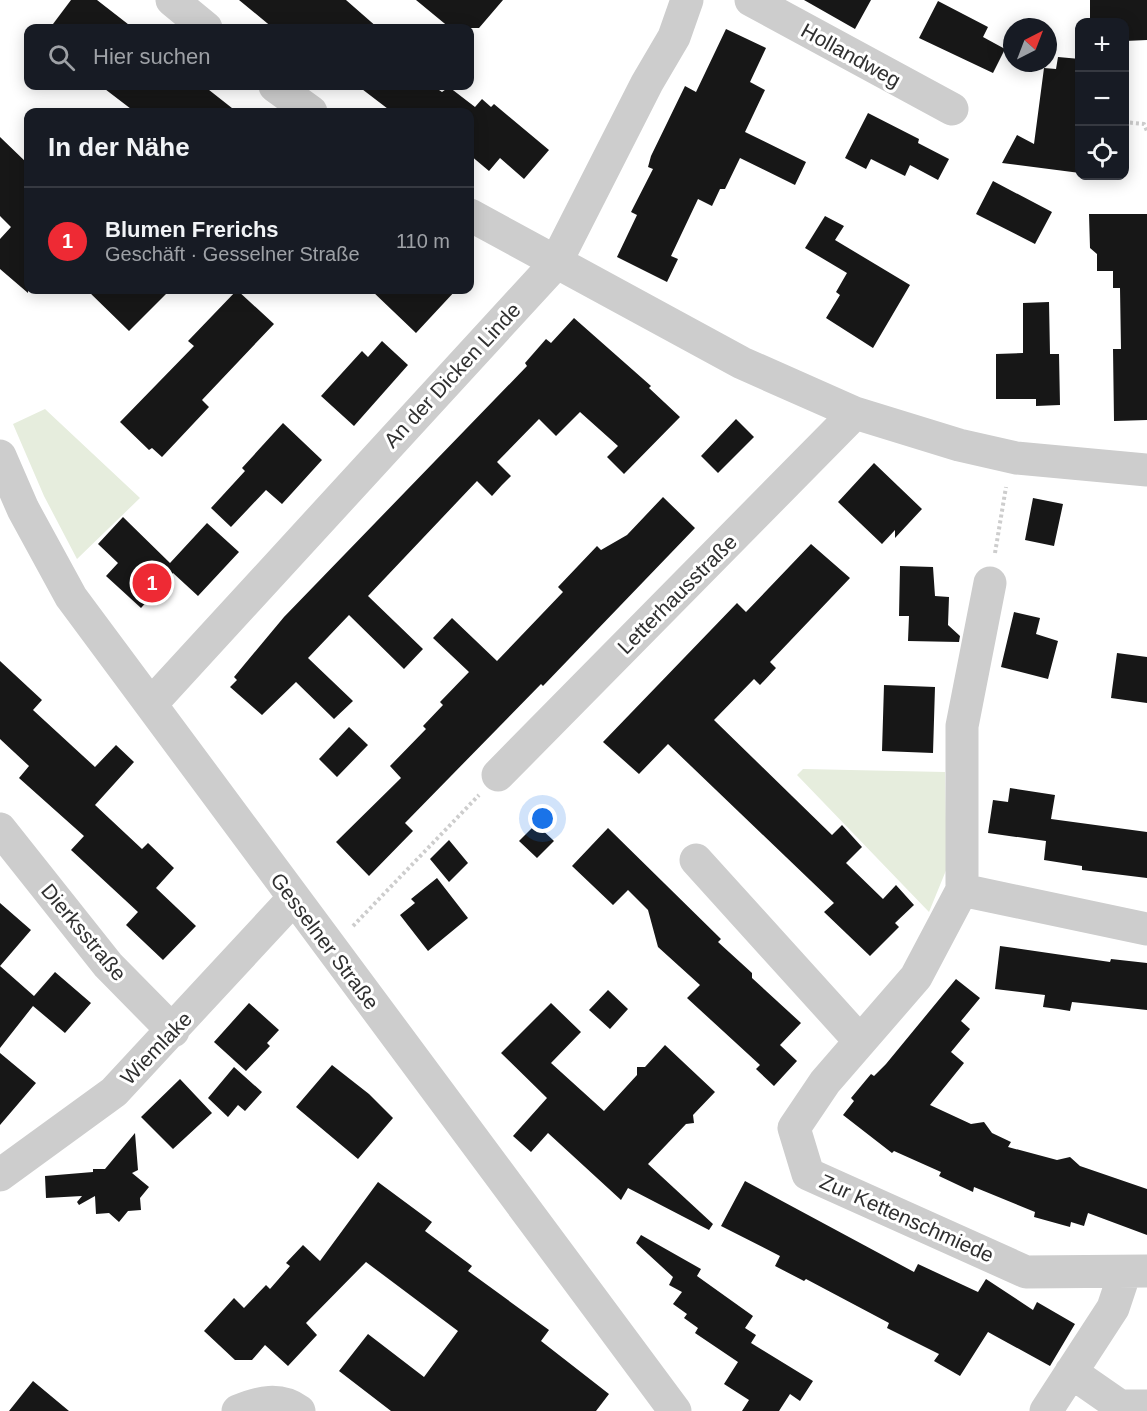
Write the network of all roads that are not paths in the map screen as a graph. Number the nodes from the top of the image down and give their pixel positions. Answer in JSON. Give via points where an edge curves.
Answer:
{"nodes":[{"id":1,"x":172,"y":0,"type":"edge"},
{"id":2,"x":687,"y":0,"type":"edge"},
{"id":3,"x":751,"y":0,"type":"edge"},
{"id":4,"x":201,"y":24,"type":"edge"},
{"id":5,"x":281,"y":90,"type":"edge"},
{"id":6,"x":305,"y":108,"type":"edge"},
{"id":7,"x":952,"y":109,"type":"dead end"},
{"id":8,"x":474,"y":217,"type":"edge"},
{"id":9,"x":555,"y":264,"type":"junction"},
{"id":10,"x":855,"y":413,"type":"junction"},
{"id":11,"x":0,"y":456,"type":"edge"},
{"id":12,"x":1147,"y":470,"type":"edge"},
{"id":13,"x":990,"y":583,"type":"road end"},
{"id":14,"x":150,"y":704,"type":"junction"},
{"id":15,"x":498,"y":775,"type":"road end"},
{"id":16,"x":0,"y":829,"type":"edge"},
{"id":17,"x":696,"y":860,"type":"dead end"},
{"id":18,"x":962,"y":890,"type":"junction"},
{"id":19,"x":293,"y":899,"type":"junction"},
{"id":20,"x":1147,"y":928,"type":"edge"},
{"id":21,"x":173,"y":1031,"type":"junction"},
{"id":22,"x":859,"y":1040,"type":"junction"},
{"id":23,"x":0,"y":1175,"type":"edge"},
{"id":24,"x":1136,"y":1271,"type":"edge"},
{"id":25,"x":1071,"y":1372,"type":"junction"},
{"id":26,"x":1147,"y":1406,"type":"edge"},
{"id":27,"x":238,"y":1411,"type":"edge"},
{"id":28,"x":299,"y":1411,"type":"edge"},
{"id":29,"x":675,"y":1411,"type":"edge"},
{"id":30,"x":1046,"y":1411,"type":"edge"}],
"edges":[{"from":1,"to":4,"type":"street"},
{"from":2,"to":9,"type":"street","name":"An der Dicken Linde","via":[[674,37]]},
{"from":3,"to":7,"type":"street","name":"Hollandweg"},
{"from":5,"to":6,"type":"street"},
{"from":8,"to":9,"type":"street"},
{"from":9,"to":10,"type":"street","via":[[742,363]]},
{"from":9,"to":14,"type":"street","name":"An der Dicken Linde"},
{"from":10,"to":12,"type":"street","via":[[1016,458]]},
{"from":10,"to":15,"type":"street","name":"Letterhausstraße"},
{"from":11,"to":14,"type":"street","name":"Gesselner Straße","via":[[23,509],[71,597]]},
{"from":13,"to":18,"type":"street","name":"Zur Kettenschmiede","via":[[962,726]]},
{"from":14,"to":19,"type":"street","name":"Gesselner Straße"},
{"from":16,"to":21,"type":"street","name":"Dierksstraße","via":[[108,965]]},
{"from":17,"to":22,"type":"street"},
{"from":18,"to":20,"type":"street"},
{"from":18,"to":22,"type":"street","name":"Zur Kettenschmiede","via":[[916,977]]},
{"from":19,"to":21,"type":"street","name":"Wiemlake"},
{"from":19,"to":29,"type":"street","name":"Gesselner Straße"},
{"from":21,"to":23,"type":"street","name":"Wiemlake","via":[[114,1092]]},
{"from":22,"to":24,"type":"street","name":"Zur Kettenschmiede","via":[[794,1128],[808,1174],[1026,1272]]},
{"from":24,"to":25,"type":"street","name":"Zur Kettenschmiede"},
{"from":25,"to":26,"type":"street","via":[[1120,1406]]},
{"from":25,"to":30,"type":"street","name":"Zur Kettenschmiede"},
{"from":27,"to":28,"type":"street","via":[[259,1402],[289,1404]]}]}
